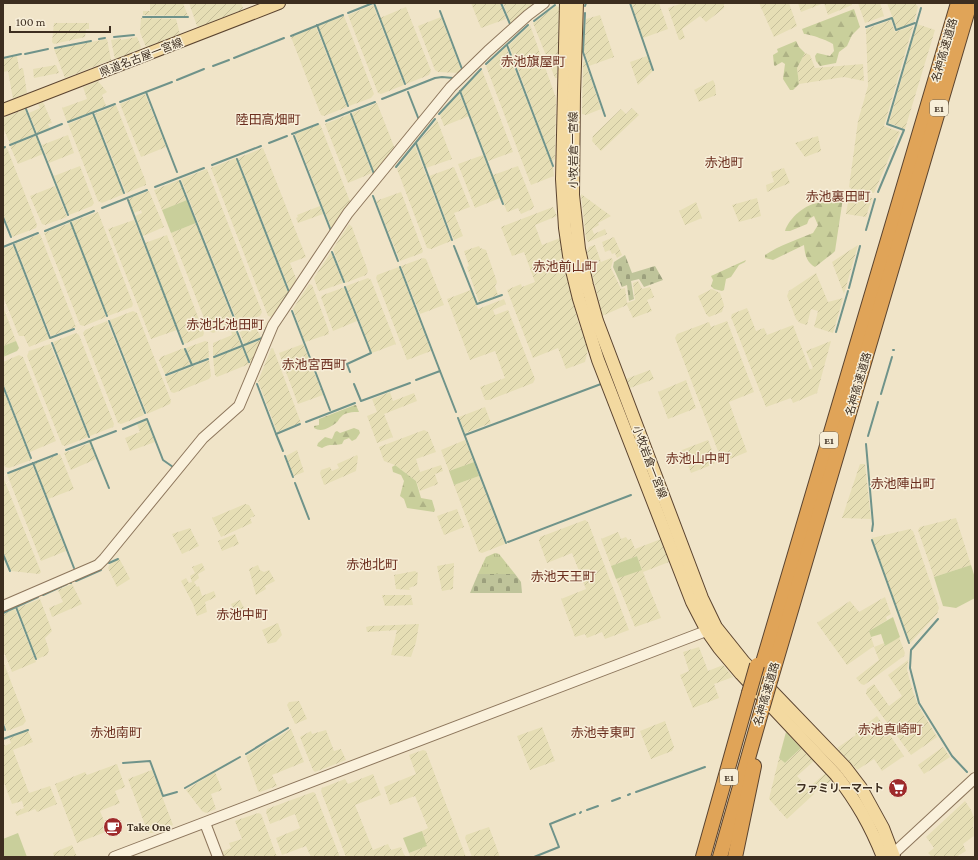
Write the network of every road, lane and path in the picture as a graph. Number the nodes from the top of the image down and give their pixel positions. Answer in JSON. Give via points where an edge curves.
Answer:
{"nodes":[{"id":1,"x":279,"y":3,"type":"edge"},
{"id":2,"x":544,"y":3,"type":"edge"},
{"id":3,"x":566,"y":3,"type":"edge"},
{"id":4,"x":577,"y":3,"type":"edge"},
{"id":5,"x":958,"y":3,"type":"edge"},
{"id":6,"x":970,"y":3,"type":"edge"},
{"id":7,"x":3,"y":110,"type":"edge"},
{"id":8,"x":902,"y":212,"type":"junction"},
{"id":9,"x":3,"y":606,"type":"edge"},
{"id":10,"x":711,"y":629,"type":"junction"},
{"id":11,"x":766,"y":674,"type":"junction"},
{"id":12,"x":751,"y":695,"type":"junction"},
{"id":13,"x":765,"y":711,"type":"junction"},
{"id":14,"x":975,"y":778,"type":"edge"},
{"id":15,"x":205,"y":823,"type":"junction"},
{"id":16,"x":890,"y":856,"type":"edge"},
{"id":17,"x":114,"y":857,"type":"edge"},
{"id":18,"x":218,"y":857,"type":"edge"},
{"id":19,"x":703,"y":857,"type":"edge"},
{"id":20,"x":708,"y":857,"type":"edge"},
{"id":21,"x":720,"y":857,"type":"edge"},
{"id":22,"x":734,"y":857,"type":"edge"}],
"edges":[{"from":1,"to":7,"type":"main road","name":"県道名古屋一宮線"},
{"from":2,"to":9,"type":"street","via":[[451,87],[348,213],[273,325],[239,406],[203,438],[104,559],[98,565]]},
{"from":3,"to":10,"type":"main road","name":"小牧岩倉一宮線","via":[[562,179],[565,228],[572,270],[598,360],[692,602]]},
{"from":4,"to":10,"type":"main road","name":"小牧岩倉一宮線","via":[[573,195],[579,249],[597,321],[702,598]]},
{"from":5,"to":8,"type":"highway","name":"名神高速道路","number":"E1"},
{"from":6,"to":8,"type":"highway","name":"名神高速道路","number":"E1"},
{"from":8,"to":11,"type":"highway","name":"名神高速道路","number":"E1","via":[[873,289],[865,297]]},
{"from":8,"to":11,"type":"highway","name":"名神高速道路","number":"E1","via":[[889,279],[891,289],[812,559]]},
{"from":10,"to":15,"type":"street"},
{"from":10,"to":16,"type":"main road","name":"小牧岩倉一宮線","via":[[741,674],[836,774]]},
{"from":11,"to":12,"type":"highway","bridge":true},
{"from":11,"to":13,"type":"highway"},
{"from":12,"to":19,"type":"highway"},
{"from":12,"to":20,"type":"highway","name":"名神高速道路","number":"E1"},
{"from":13,"to":21,"type":"highway","name":"名神高速道路","number":"E1"},
{"from":13,"to":22,"type":"highway"},
{"from":14,"to":16,"type":"street"},
{"from":15,"to":17,"type":"street"},
{"from":15,"to":18,"type":"street"}]}
